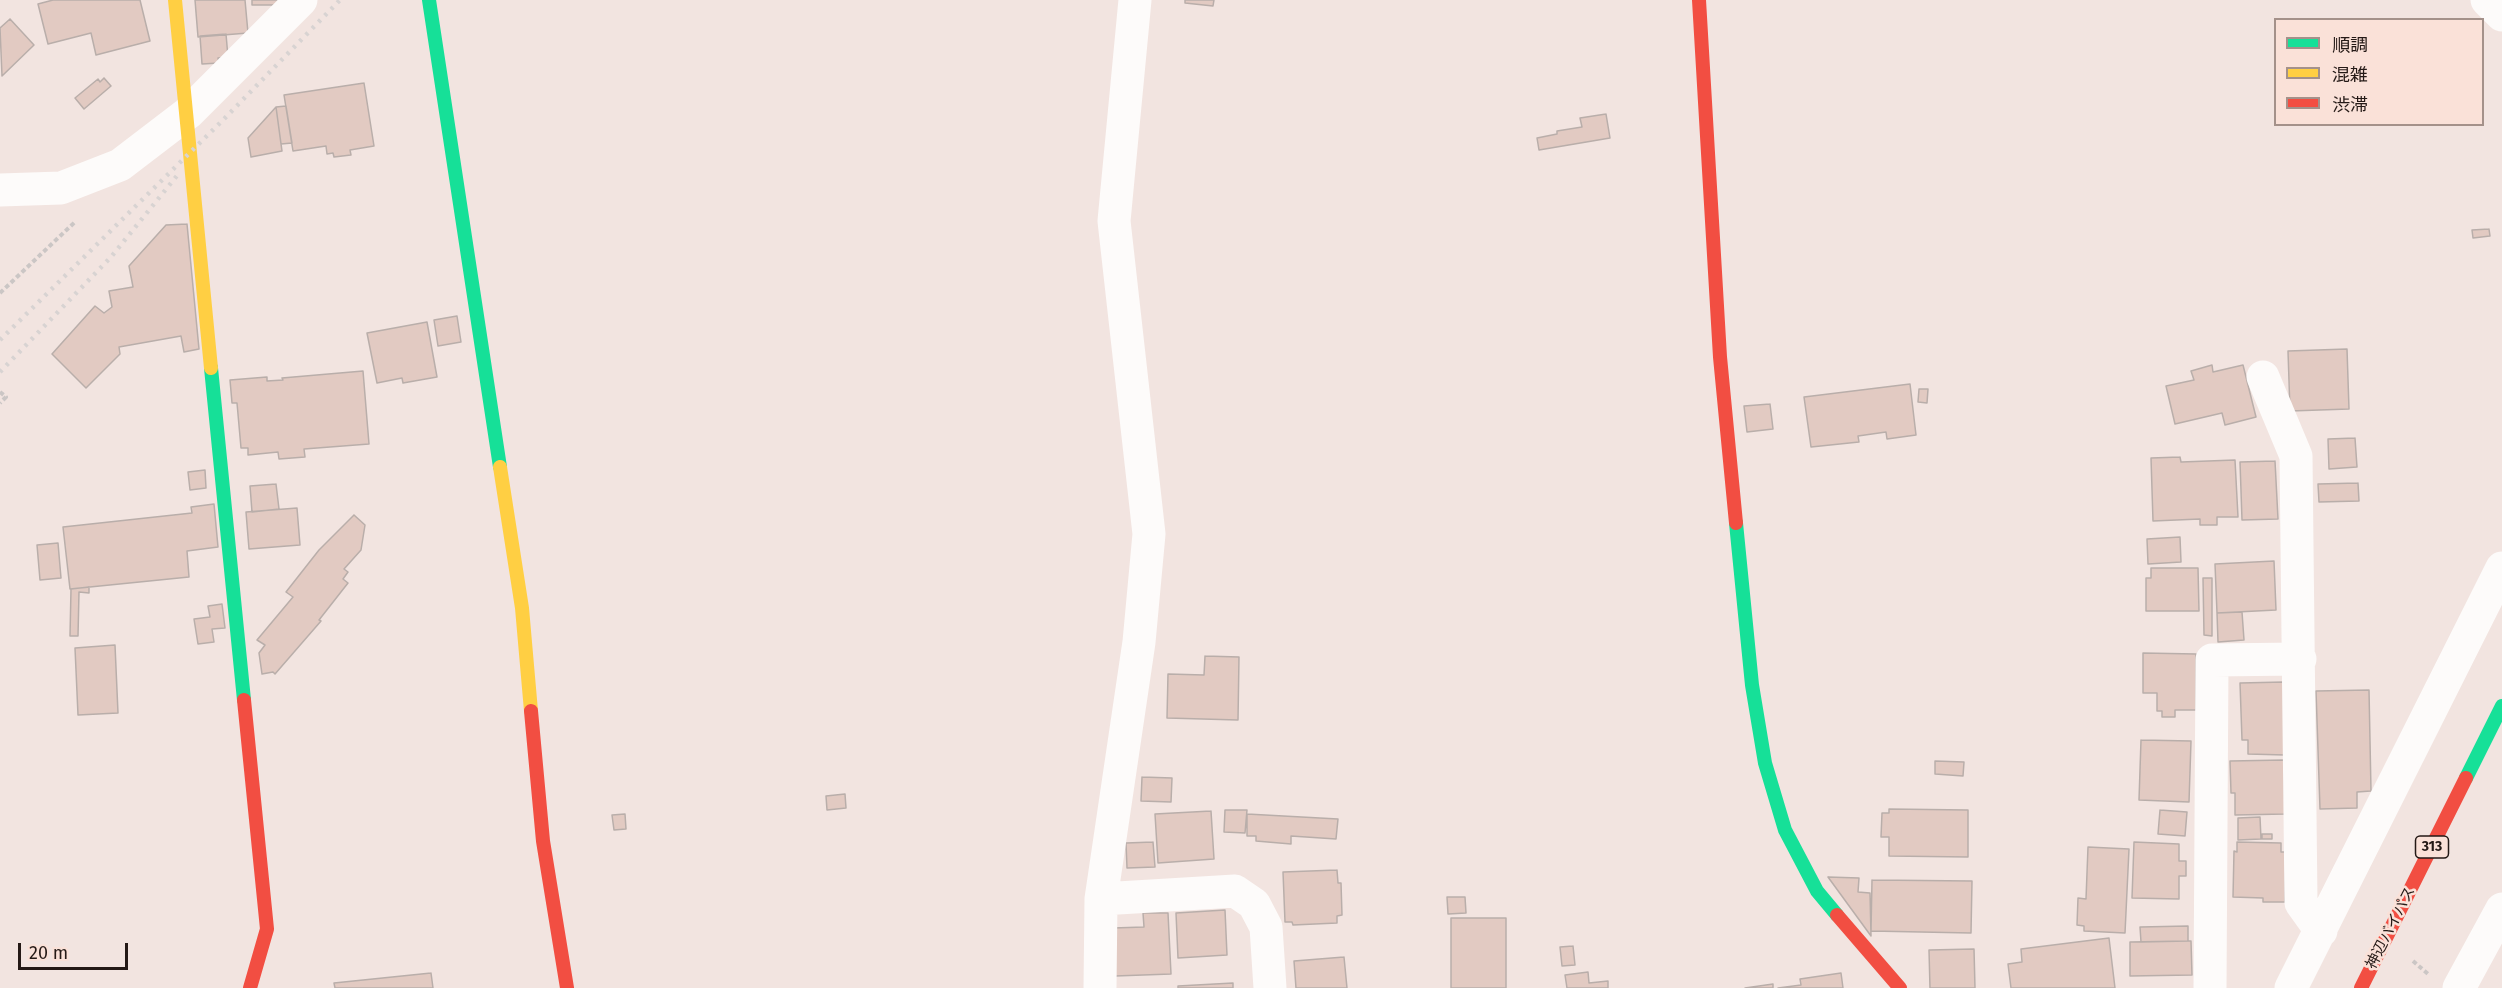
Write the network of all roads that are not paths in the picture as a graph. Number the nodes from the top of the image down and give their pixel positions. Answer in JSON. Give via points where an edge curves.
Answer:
{"nodes":[{"id":1,"x":175,"y":0,"type":"edge"},
{"id":2,"x":301,"y":0,"type":"edge"},
{"id":3,"x":429,"y":0,"type":"edge"},
{"id":4,"x":1135,"y":0,"type":"edge"},
{"id":5,"x":1699,"y":0,"type":"edge"},
{"id":6,"x":2487,"y":0,"type":"edge"},
{"id":7,"x":2502,"y":15,"type":"edge"},
{"id":8,"x":188,"y":113,"type":"junction"},
{"id":9,"x":0,"y":190,"type":"edge"},
{"id":10,"x":2263,"y":377,"type":"dead end"},
{"id":11,"x":2502,"y":568,"type":"edge"},
{"id":12,"x":2300,"y":659,"type":"junction"},
{"id":13,"x":2502,"y":706,"type":"edge"},
{"id":14,"x":1101,"y":899,"type":"junction"},
{"id":15,"x":2502,"y":909,"type":"edge"},
{"id":16,"x":2321,"y":931,"type":"junction"},
{"id":17,"x":250,"y":988,"type":"edge"},
{"id":18,"x":567,"y":988,"type":"edge"},
{"id":19,"x":1100,"y":988,"type":"edge"},
{"id":20,"x":1270,"y":988,"type":"edge"},
{"id":21,"x":1900,"y":988,"type":"edge"},
{"id":22,"x":2211,"y":988,"type":"edge"},
{"id":23,"x":2291,"y":988,"type":"edge"},
{"id":24,"x":2361,"y":988,"type":"edge"},
{"id":25,"x":2459,"y":988,"type":"edge"}],
"edges":[{"from":1,"to":8,"type":"main road"},
{"from":2,"to":8,"type":"street"},
{"from":3,"to":18,"type":"main road","via":[[522,608],[543,841]]},
{"from":4,"to":14,"type":"street","via":[[1114,221],[1149,534],[1139,642]]},
{"from":5,"to":21,"type":"main road","via":[[1720,357],[1752,685],[1765,763],[1785,830],[1817,891]]},
{"from":6,"to":7,"type":"street"},
{"from":8,"to":9,"type":"street","via":[[120,165],[61,188]]},
{"from":8,"to":17,"type":"main road","via":[[267,929]]},
{"from":10,"to":12,"type":"street","via":[[2296,456]]},
{"from":11,"to":16,"type":"street"},
{"from":12,"to":16,"type":"street","via":[[2301,903]]},
{"from":12,"to":22,"type":"street","via":[[2212,660]]},
{"from":13,"to":24,"type":"main road","name":"神辺バイパス","number":"313"},
{"from":14,"to":19,"type":"street"},
{"from":14,"to":20,"type":"street","via":[[1236,891],[1254,904],[1266,927]]},
{"from":15,"to":25,"type":"street"},
{"from":16,"to":23,"type":"street"}]}
